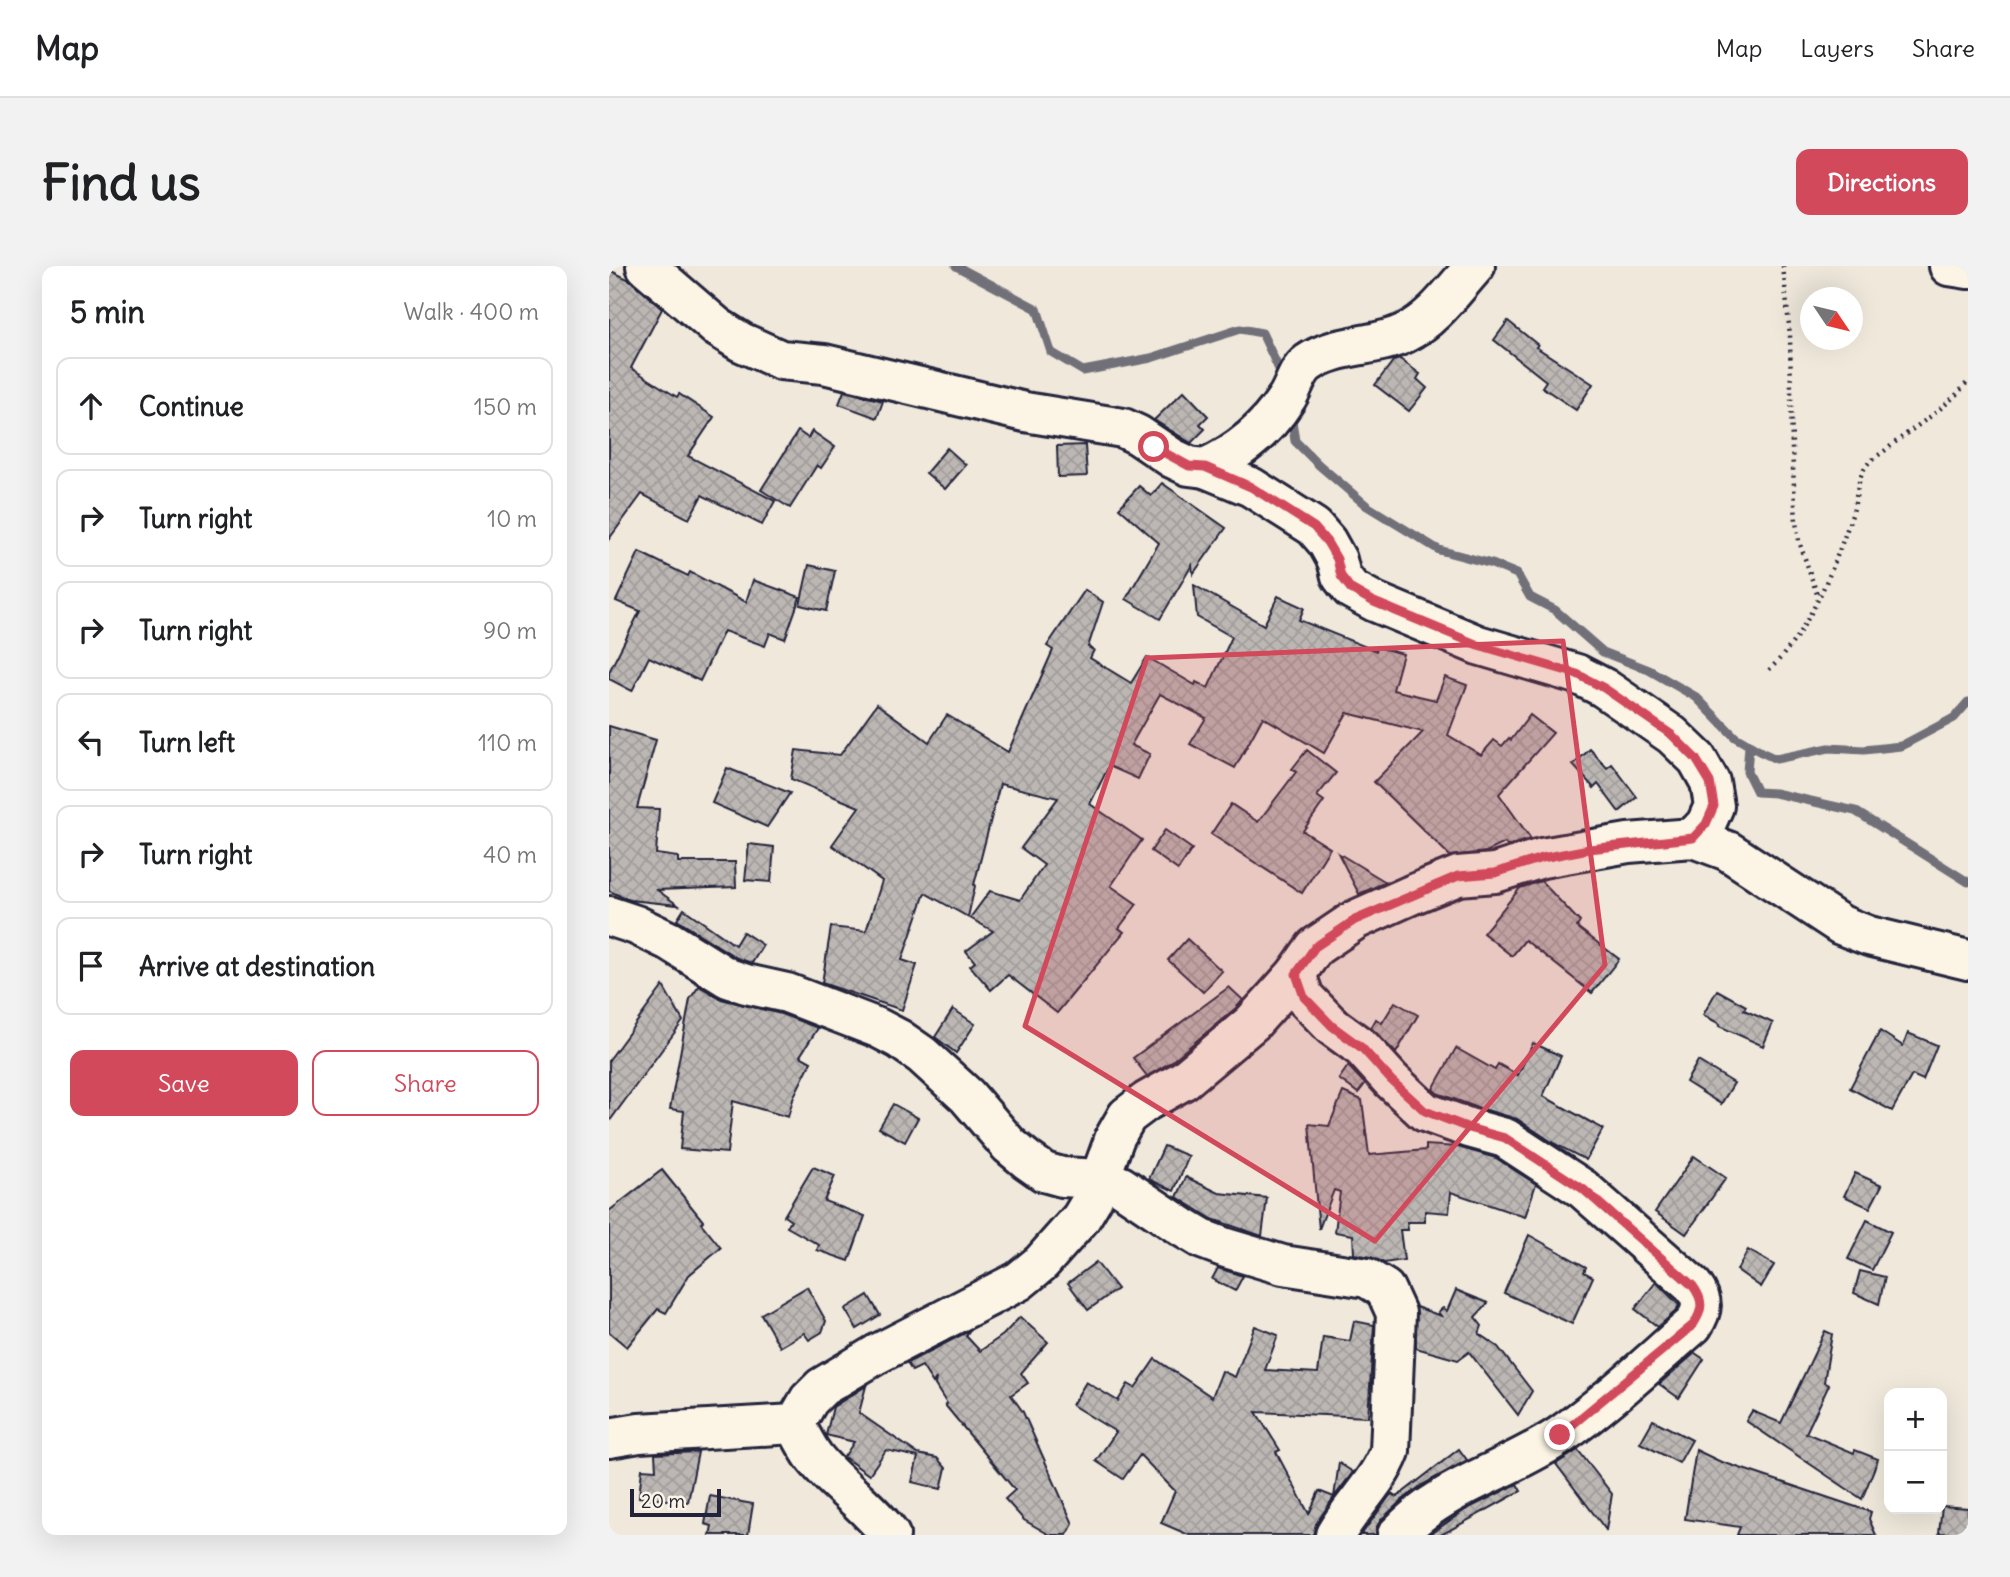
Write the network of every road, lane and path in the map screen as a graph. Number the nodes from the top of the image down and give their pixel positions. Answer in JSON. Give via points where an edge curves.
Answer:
{"nodes":[{"id":1,"x":646,"y":266,"type":"edge"},
{"id":2,"x":1475,"y":266,"type":"edge"},
{"id":3,"x":1783,"y":266,"type":"edge"},
{"id":4,"x":1949,"y":266,"type":"edge"},
{"id":5,"x":1968,"y":269,"type":"edge"},
{"id":6,"x":1968,"y":381,"type":"edge"},
{"id":7,"x":1205,"y":467,"type":"junction"},
{"id":8,"x":1818,"y":598,"type":"junction"},
{"id":9,"x":1769,"y":670,"type":"dead end"},
{"id":10,"x":1693,"y":838,"type":"junction"},
{"id":11,"x":609,"y":916,"type":"edge"},
{"id":12,"x":1968,"y":960,"type":"edge"},
{"id":13,"x":1296,"y":974,"type":"junction"},
{"id":14,"x":1101,"y":1179,"type":"junction"},
{"id":15,"x":795,"y":1424,"type":"junction"},
{"id":16,"x":609,"y":1438,"type":"edge"},
{"id":17,"x":890,"y":1535,"type":"edge"},
{"id":18,"x":1335,"y":1535,"type":"edge"},
{"id":19,"x":1397,"y":1535,"type":"edge"}],
"edges":[{"from":1,"to":7,"type":"street","via":[[717,327],[781,360],[824,364],[1025,412],[1123,428],[1172,458]]},
{"from":2,"to":7,"type":"street","via":[[1405,333],[1322,355],[1306,365],[1277,413],[1251,440]]},
{"from":3,"to":8,"type":"path","via":[[1796,522]]},
{"from":4,"to":5,"type":"street"},
{"from":6,"to":8,"type":"path","via":[[1938,411],[1866,466]]},
{"from":7,"to":10,"type":"street","via":[[1251,487],[1314,527],[1351,589],[1478,645],[1577,674],[1672,735],[1696,759],[1710,782],[1714,806]]},
{"from":8,"to":9,"type":"path","via":[[1803,629]]},
{"from":10,"to":12,"type":"street","via":[[1728,851],[1841,925],[1878,939]]},
{"from":10,"to":13,"type":"street","via":[[1589,849],[1495,873],[1458,876],[1355,920],[1315,947]]},
{"from":11,"to":14,"type":"street","via":[[669,941],[728,978],[787,993],[878,1028],[922,1055],[967,1096],[1009,1145],[1044,1172]]},
{"from":13,"to":14,"type":"street","via":[[1221,1051],[1127,1116]]},
{"from":13,"to":19,"type":"street","via":[[1304,997],[1425,1111],[1505,1138],[1583,1189],[1693,1286],[1703,1304],[1693,1325],[1560,1435],[1448,1494]]},
{"from":14,"to":15,"type":"street","via":[[1081,1218],[1019,1281],[822,1387]]},
{"from":14,"to":18,"type":"street","via":[[1121,1185],[1202,1239],[1283,1265],[1367,1278],[1385,1289],[1396,1313],[1389,1451],[1383,1470]]},
{"from":15,"to":16,"type":"street"},
{"from":15,"to":17,"type":"street","via":[[815,1459]]}]}
